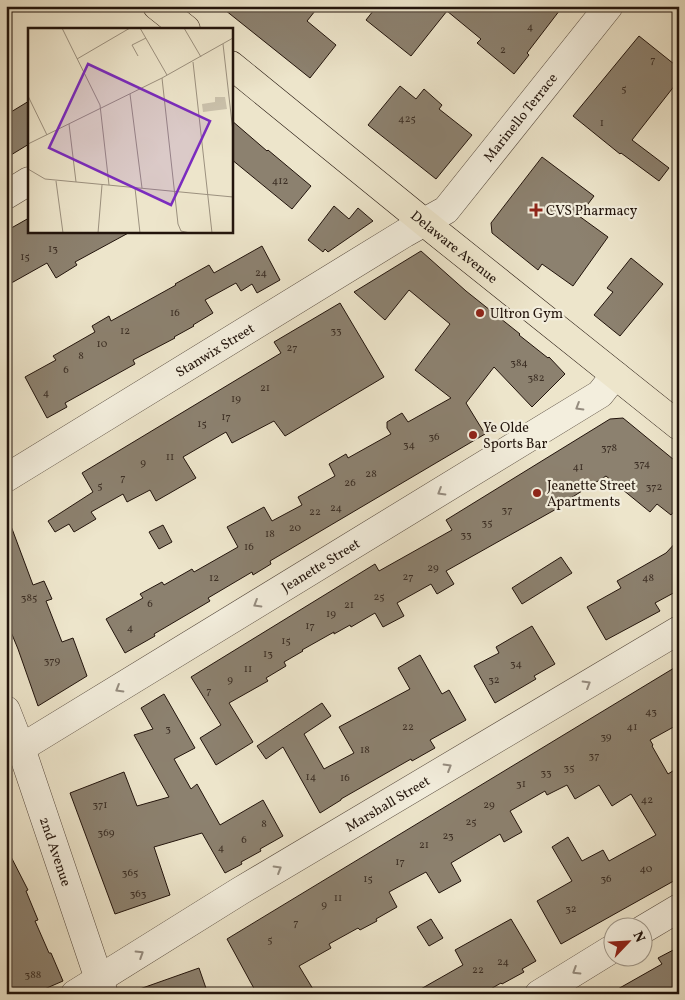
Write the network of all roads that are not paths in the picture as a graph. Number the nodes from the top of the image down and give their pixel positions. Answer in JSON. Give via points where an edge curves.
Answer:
{"nodes":[{"id":1,"x":157,"y":6,"type":"edge"},
{"id":2,"x":609,"y":6,"type":"edge"},
{"id":3,"x":185,"y":28,"type":"edge"},
{"id":4,"x":232,"y":66,"type":"edge"},
{"id":5,"x":28,"y":182,"type":"edge"},
{"id":6,"x":6,"y":195,"type":"edge"},
{"id":7,"x":425,"y":223,"type":"junction"},
{"id":8,"x":615,"y":375,"type":"junction"},
{"id":9,"x":679,"y":426,"type":"edge"},
{"id":10,"x":6,"y":478,"type":"edge"},
{"id":11,"x":679,"y":630,"type":"edge"},
{"id":12,"x":6,"y":710,"type":"edge"},
{"id":13,"x":21,"y":748,"type":"junction"},
{"id":14,"x":679,"y":908,"type":"edge"},
{"id":15,"x":652,"y":924,"type":"edge"},
{"id":16,"x":602,"y":955,"type":"edge"},
{"id":17,"x":101,"y":987,"type":"edge"},
{"id":18,"x":75,"y":994,"type":"edge"},
{"id":19,"x":539,"y":994,"type":"edge"}],
"edges":[{"from":1,"to":3,"type":"main road"},
{"from":2,"to":7,"type":"street","name":"Marinello Terrace","via":[[446,210]]},
{"from":4,"to":7,"type":"main road","name":"Delaware Avenue"},
{"from":5,"to":6,"type":"street"},
{"from":7,"to":8,"type":"main road","name":"Delaware Avenue"},
{"from":7,"to":10,"type":"street","name":"Stanwix Street"},
{"from":8,"to":9,"type":"main road","name":"Delaware Avenue"},
{"from":8,"to":13,"type":"street","name":"Jeanette Street","one_way":true,"via":[[600,394]]},
{"from":17,"to":11,"type":"street","name":"Marshall Street","one_way":true,"via":[[240,891]]},
{"from":12,"to":13,"type":"street","name":"2nd Avenue"},
{"from":13,"to":17,"type":"street","name":"2nd Avenue"},
{"from":14,"to":15,"type":"street"},
{"from":16,"to":19,"type":"street","one_way":true},
{"from":17,"to":18,"type":"street","name":"Marshall Street"}]}
